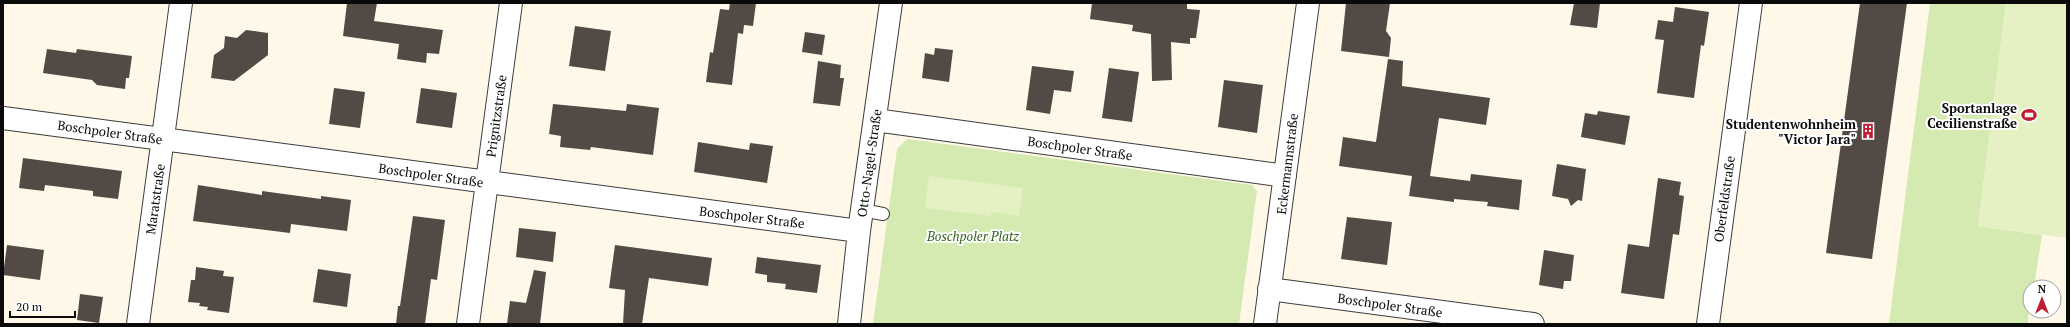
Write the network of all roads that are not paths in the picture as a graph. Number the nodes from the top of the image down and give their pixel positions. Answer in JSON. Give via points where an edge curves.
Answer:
{"nodes":[{"id":1,"x":181,"y":3,"type":"edge"},
{"id":2,"x":511,"y":3,"type":"edge"},
{"id":3,"x":891,"y":3,"type":"edge"},
{"id":4,"x":1308,"y":3,"type":"edge"},
{"id":5,"x":1751,"y":3,"type":"edge"},
{"id":6,"x":3,"y":118,"type":"edge"},
{"id":7,"x":875,"y":120,"type":"junction"},
{"id":8,"x":163,"y":140,"type":"junction"},
{"id":9,"x":1285,"y":176,"type":"junction"},
{"id":10,"x":487,"y":182,"type":"junction"},
{"id":11,"x":884,"y":214,"type":"dead end"},
{"id":12,"x":860,"y":221,"type":"junction"},
{"id":13,"x":1270,"y":289,"type":"junction"},
{"id":14,"x":138,"y":324,"type":"edge"},
{"id":15,"x":468,"y":324,"type":"edge"},
{"id":16,"x":849,"y":324,"type":"edge"},
{"id":17,"x":1265,"y":324,"type":"edge"},
{"id":18,"x":1533,"y":324,"type":"edge"},
{"id":19,"x":1708,"y":324,"type":"edge"}],
"edges":[{"from":1,"to":8,"type":"street","name":"Maratstraße"},
{"from":2,"to":10,"type":"street","name":"Prignitzstraße"},
{"from":3,"to":7,"type":"street","name":"Otto-Nagel-Straße"},
{"from":4,"to":9,"type":"street","name":"Eckermannstraße"},
{"from":5,"to":19,"type":"street","name":"Oberfeldstraße"},
{"from":6,"to":8,"type":"street","name":"Boschpoler Straße"},
{"from":7,"to":9,"type":"street","name":"Boschpoler Straße"},
{"from":7,"to":12,"type":"street","name":"Otto-Nagel-Straße"},
{"from":8,"to":10,"type":"street","name":"Boschpoler Straße"},
{"from":8,"to":14,"type":"street","name":"Maratstraße"},
{"from":9,"to":13,"type":"street","name":"Eckermannstraße"},
{"from":10,"to":12,"type":"street","name":"Boschpoler Straße"},
{"from":10,"to":15,"type":"street","name":"Prignitzstraße"},
{"from":11,"to":12,"type":"lane"},
{"from":12,"to":16,"type":"street","name":"Otto-Nagel-Straße"},
{"from":13,"to":17,"type":"street","name":"Eckermannstraße"},
{"from":13,"to":18,"type":"street","name":"Boschpoler Straße"}]}
